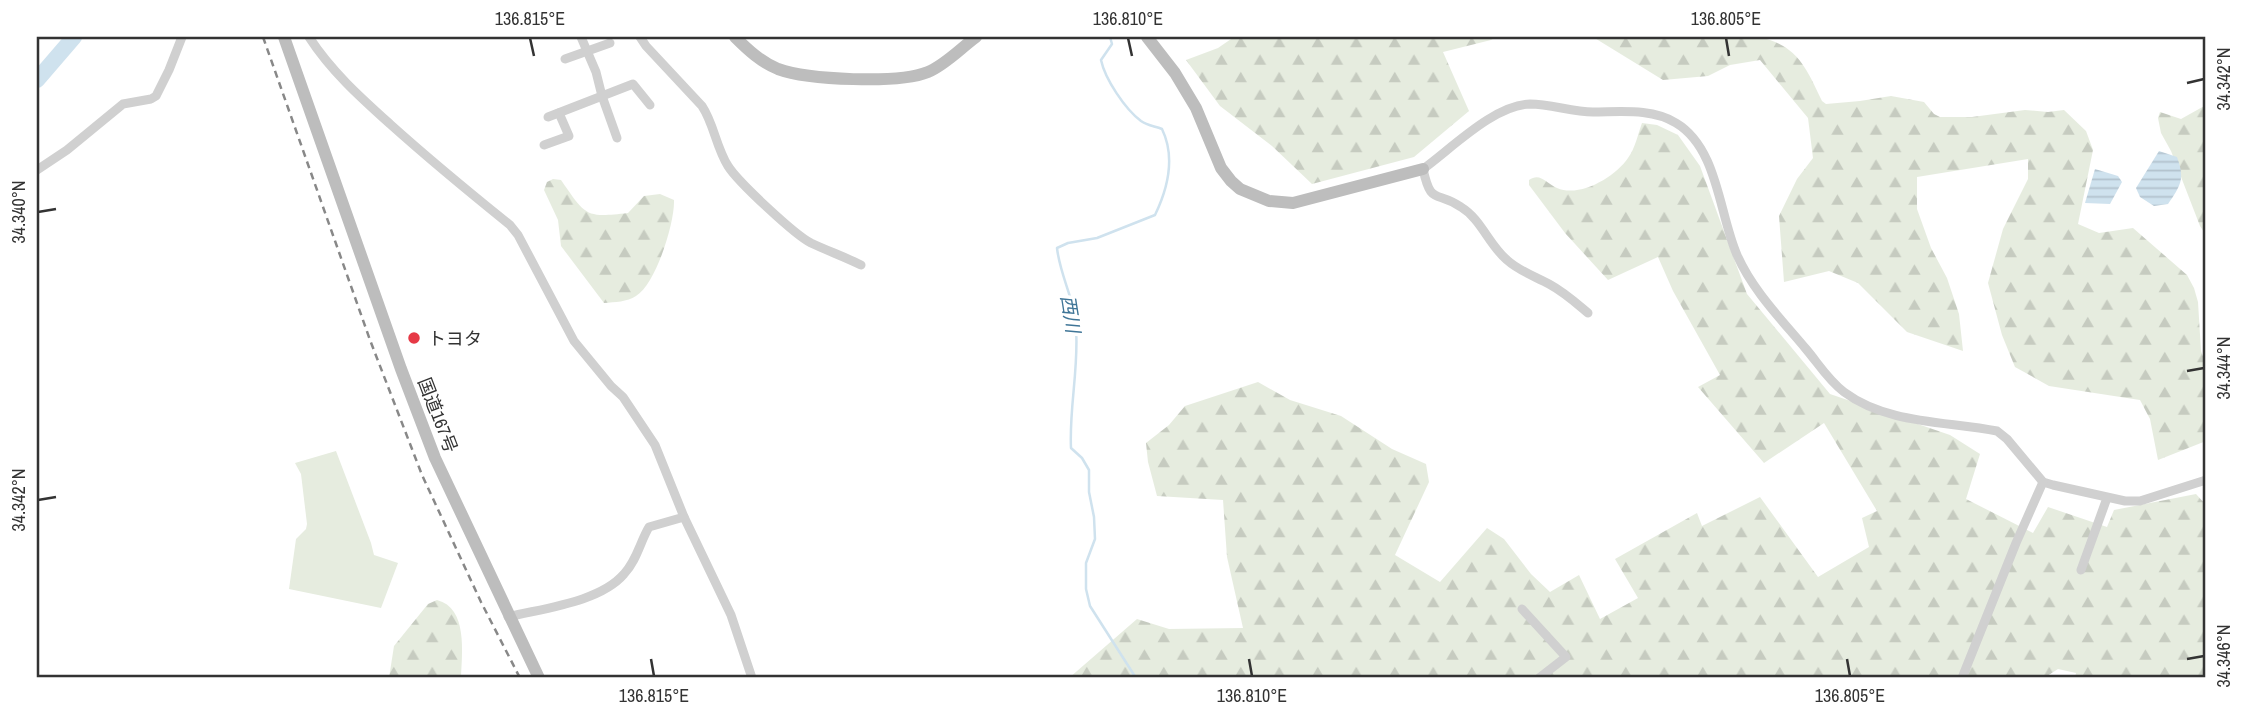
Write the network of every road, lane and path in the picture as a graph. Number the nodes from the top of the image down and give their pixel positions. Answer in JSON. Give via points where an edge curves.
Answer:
{"nodes":[{"id":1,"x":182,"y":37,"type":"edge"},
{"id":2,"x":284,"y":37,"type":"edge"},
{"id":3,"x":309,"y":37,"type":"edge"},
{"id":4,"x":581,"y":37,"type":"edge"},
{"id":5,"x":640,"y":37,"type":"edge"},
{"id":6,"x":735,"y":37,"type":"edge"},
{"id":7,"x":976,"y":37,"type":"edge"},
{"id":8,"x":1147,"y":37,"type":"edge"},
{"id":9,"x":610,"y":43,"type":"dead end"},
{"id":10,"x":588,"y":51,"type":"junction"},
{"id":11,"x":565,"y":59,"type":"dead end"},
{"id":12,"x":602,"y":96,"type":"junction"},
{"id":13,"x":650,"y":105,"type":"dead end"},
{"id":14,"x":559,"y":113,"type":"junction"},
{"id":15,"x":548,"y":117,"type":"dead end"},
{"id":16,"x":618,"y":138,"type":"dead end"},
{"id":17,"x":544,"y":145,"type":"dead end"},
{"id":18,"x":1423,"y":169,"type":"junction"},
{"id":19,"x":37,"y":170,"type":"edge"},
{"id":20,"x":861,"y":265,"type":"dead end"},
{"id":21,"x":1588,"y":313,"type":"dead end"},
{"id":22,"x":2206,"y":480,"type":"edge"},
{"id":23,"x":2043,"y":482,"type":"junction"},
{"id":24,"x":2107,"y":498,"type":"junction"},
{"id":25,"x":684,"y":517,"type":"junction"},
{"id":26,"x":2081,"y":570,"type":"dead end"},
{"id":27,"x":1522,"y":609,"type":"dead end"},
{"id":28,"x":508,"y":617,"type":"junction"},
{"id":29,"x":539,"y":678,"type":"edge"},
{"id":30,"x":751,"y":678,"type":"edge"},
{"id":31,"x":1539,"y":678,"type":"edge"},
{"id":32,"x":1962,"y":678,"type":"edge"}],
"edges":[{"from":1,"to":19,"type":"street","via":[[156,96],[122,104]]},
{"from":2,"to":28,"type":"street","name":"国道167号","via":[[435,458]]},
{"from":3,"to":25,"type":"street","via":[[372,108],[518,235],[574,341],[623,397],[655,445]]},
{"from":4,"to":10,"type":"street"},
{"from":5,"to":20,"type":"street","via":[[702,106],[736,177],[793,232]]},
{"from":6,"to":7,"type":"street","via":[[765,63],[796,74],[902,79],[931,71]]},
{"from":8,"to":18,"type":"street","via":[[1196,108],[1221,168],[1240,189],[1269,201],[1293,203]]},
{"from":9,"to":10,"type":"street"},
{"from":10,"to":11,"type":"street"},
{"from":10,"to":12,"type":"street"},
{"from":12,"to":13,"type":"street","via":[[633,84]]},
{"from":12,"to":14,"type":"street"},
{"from":12,"to":16,"type":"street"},
{"from":14,"to":15,"type":"street"},
{"from":14,"to":17,"type":"street","via":[[569,136]]},
{"from":18,"to":21,"type":"street","via":[[1434,197],[1460,206],[1508,261]]},
{"from":18,"to":23,"type":"street","via":[[1485,122],[1521,105],[1667,118],[1687,131],[1708,164],[1736,251],[1754,285],[1827,376],[1862,403],[1896,416],[1997,431]]},
{"from":22,"to":24,"type":"street","via":[[2140,500]]},
{"from":23,"to":24,"type":"street"},
{"from":23,"to":32,"type":"street"},
{"from":24,"to":26,"type":"street"},
{"from":25,"to":28,"type":"street","via":[[649,527],[636,557],[611,587]]},
{"from":25,"to":30,"type":"street","via":[[731,615]]},
{"from":27,"to":31,"type":"street","via":[[1566,657]]},
{"from":28,"to":29,"type":"street","name":"国道167号"}]}
